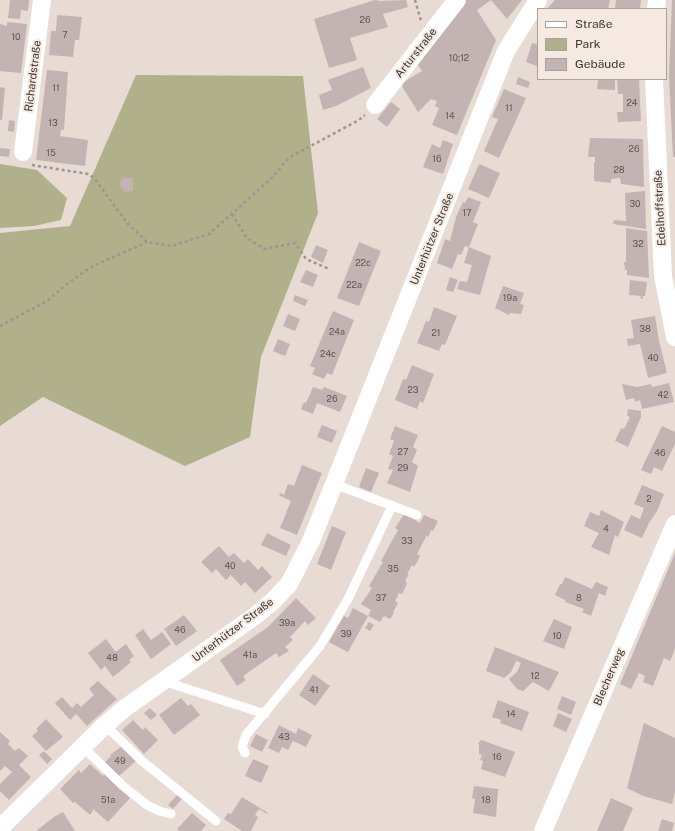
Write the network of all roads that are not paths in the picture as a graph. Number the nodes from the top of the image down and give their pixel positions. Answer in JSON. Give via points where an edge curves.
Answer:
{"nodes":[{"id":1,"x":42,"y":0,"type":"edge"},
{"id":2,"x":457,"y":0,"type":"edge"},
{"id":3,"x":538,"y":0,"type":"edge"},
{"id":4,"x":654,"y":80,"type":"edge"},
{"id":5,"x":375,"y":105,"type":"road end"},
{"id":6,"x":23,"y":152,"type":"road end"},
{"id":7,"x":670,"y":293,"type":"edge"},
{"id":8,"x":675,"y":337,"type":"edge"},
{"id":9,"x":334,"y":484,"type":"junction"},
{"id":10,"x":392,"y":506,"type":"junction"},
{"id":11,"x":417,"y":515,"type":"dead end"},
{"id":12,"x":675,"y":524,"type":"edge"},
{"id":13,"x":163,"y":681,"type":"junction"},
{"id":14,"x":265,"y":714,"type":"junction"},
{"id":15,"x":105,"y":725,"type":"junction"},
{"id":16,"x":83,"y":747,"type":"junction"},
{"id":17,"x":245,"y":753,"type":"dead end"},
{"id":18,"x":171,"y":814,"type":"dead end"},
{"id":19,"x":216,"y":821,"type":"dead end"},
{"id":20,"x":0,"y":828,"type":"edge"},
{"id":21,"x":543,"y":831,"type":"edge"}],
"edges":[{"from":1,"to":6,"type":"street","name":"Richardstraße"},
{"from":2,"to":5,"type":"street","name":"Arturstraße"},
{"from":3,"to":9,"type":"street","name":"Unterhützer Straße","via":[[506,51]]},
{"from":4,"to":7,"type":"street","name":"Edelhoffstraße","via":[[663,276]]},
{"from":7,"to":8,"type":"street","name":"Edelhoffstraße"},
{"from":9,"to":10,"type":"lane"},
{"from":9,"to":13,"type":"street","name":"Unterhützer Straße","via":[[311,541],[288,584],[255,616]]},
{"from":10,"to":11,"type":"lane"},
{"from":10,"to":14,"type":"lane","via":[[348,599],[320,646]]},
{"from":12,"to":21,"type":"street","name":"Blecherweg"},
{"from":13,"to":14,"type":"lane"},
{"from":13,"to":15,"type":"street","name":"Unterhützer Straße"},
{"from":14,"to":17,"type":"lane","via":[[246,735],[242,747]]},
{"from":15,"to":16,"type":"street","name":"Unterhützer Straße"},
{"from":15,"to":19,"type":"lane","via":[[146,765]]},
{"from":16,"to":18,"type":"lane","via":[[147,805]]},
{"from":16,"to":20,"type":"street","name":"Unterhützer Straße"}]}
